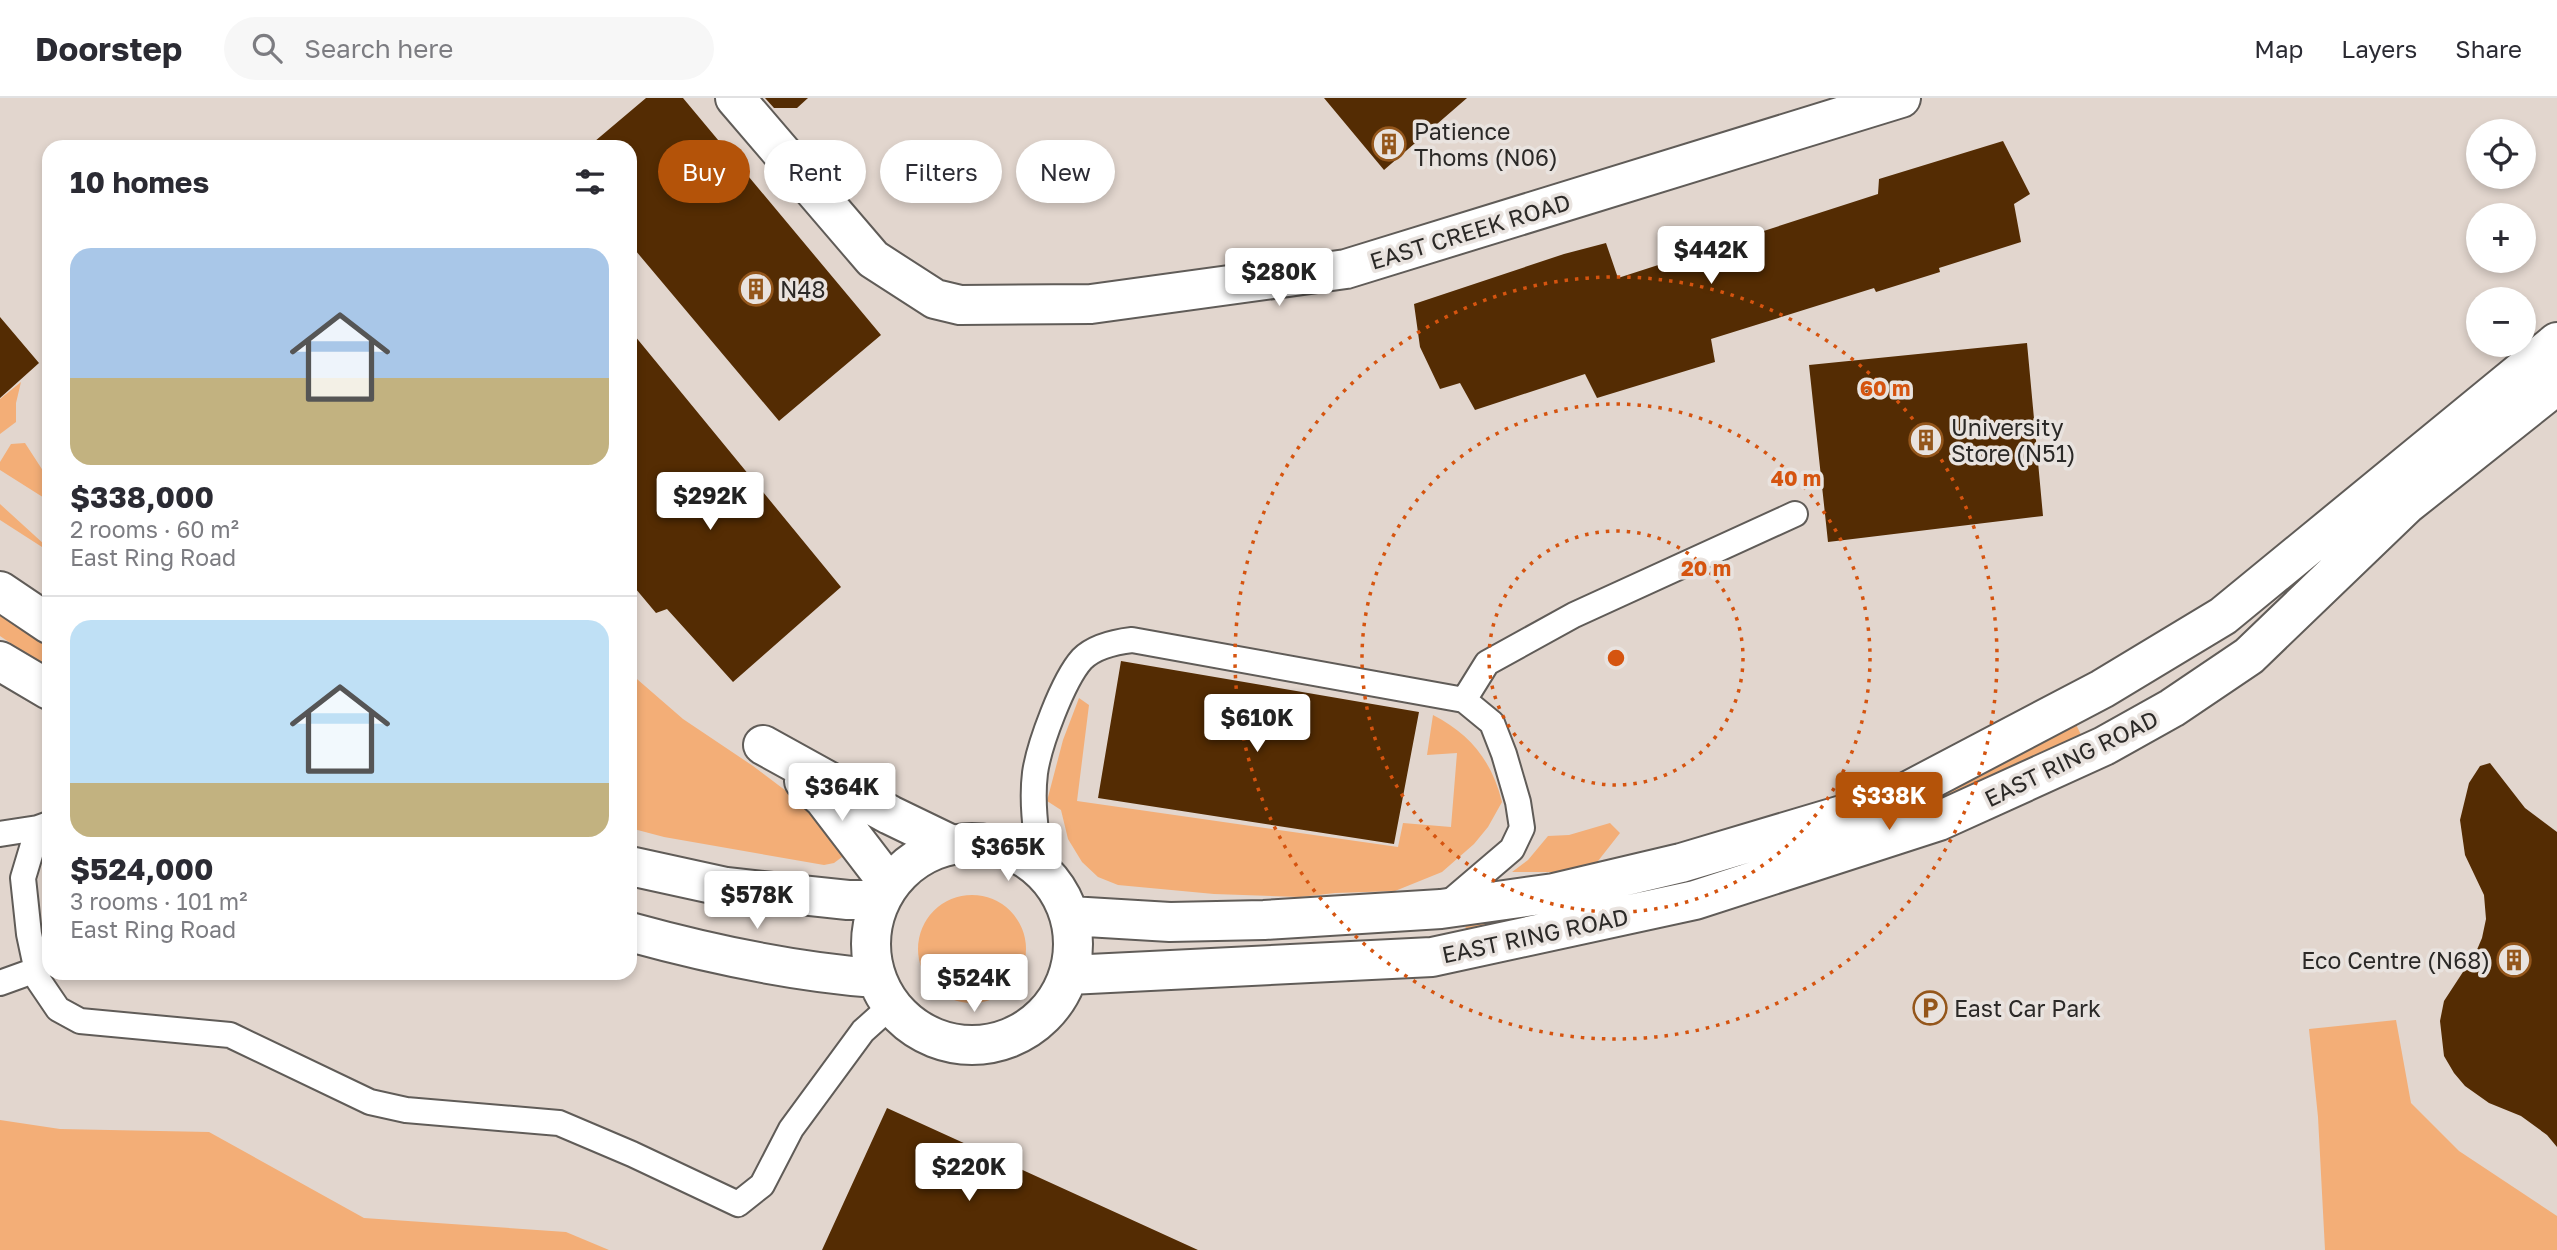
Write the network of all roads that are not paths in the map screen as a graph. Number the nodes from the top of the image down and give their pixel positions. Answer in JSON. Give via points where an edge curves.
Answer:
{"nodes":[{"id":1,"x":735,"y":98,"type":"edge"},
{"id":2,"x":1901,"y":98,"type":"edge"},
{"id":3,"x":2557,"y":342,"type":"edge"},
{"id":4,"x":2557,"y":385,"type":"edge"},
{"id":5,"x":1796,"y":514,"type":"dead end"},
{"id":6,"x":0,"y":591,"type":"edge"},
{"id":7,"x":42,"y":619,"type":"edge"},
{"id":8,"x":0,"y":661,"type":"edge"},
{"id":9,"x":42,"y":686,"type":"edge"},
{"id":10,"x":1464,"y":700,"type":"junction"},
{"id":11,"x":42,"y":826,"type":"edge"},
{"id":12,"x":42,"y":829,"type":"edge"},
{"id":13,"x":0,"y":834,"type":"edge"},
{"id":14,"x":950,"y":844,"type":"junction"},
{"id":15,"x":637,"y":868,"type":"edge"},
{"id":16,"x":1041,"y":870,"type":"junction"},
{"id":17,"x":884,"y":892,"type":"junction"},
{"id":18,"x":1441,"y":909,"type":"junction"},
{"id":19,"x":1070,"y":916,"type":"junction"},
{"id":20,"x":637,"y":934,"type":"edge"},
{"id":21,"x":36,"y":970,"type":"junction"},
{"id":22,"x":1069,"y":975,"type":"junction"},
{"id":23,"x":0,"y":983,"type":"edge"},
{"id":24,"x":884,"y":992,"type":"junction"}],
"edges":[{"from":1,"to":2,"type":"street","name":"EAST CREEK ROAD","via":[[873,259],[935,299],[960,305],[1091,304],[1346,269]]},
{"from":3,"to":18,"type":"street","name":"EAST RING ROAD","via":[[2223,615],[2102,689],[1889,801],[1668,866],[1554,893]]},
{"from":4,"to":22,"type":"street","name":"EAST RING ROAD","via":[[2406,505],[2249,656],[2172,708],[2104,746],[1940,821],[1695,901],[1432,957]]},
{"from":5,"to":10,"type":"lane","via":[[1574,615],[1487,663]]},
{"from":6,"to":7,"type":"street"},
{"from":8,"to":9,"type":"street"},
{"from":10,"to":16,"type":"lane","via":[[1132,640],[1099,648],[1082,659],[1069,681],[1042,746],[1034,800]]},
{"from":10,"to":18,"type":"lane","via":[[1492,723],[1522,828],[1512,849]]},
{"from":11,"to":13,"type":"lane"},
{"from":12,"to":21,"type":"lane","via":[[23,878]]},
{"from":14,"to":16,"type":"street","via":[[983,843],[1014,852]]},
{"from":14,"to":17,"type":"street","via":[[906,865]]},
{"from":14,"to":17,"type":"street","via":[[764,745],[824,799]]},
{"from":15,"to":17,"type":"street","via":[[726,887],[848,900]]},
{"from":16,"to":19,"type":"street","via":[[1059,891]]},
{"from":17,"to":24,"type":"street","via":[[871,926],[871,952]]},
{"from":18,"to":19,"type":"street","name":"EAST RING ROAD","via":[[1170,922]]},
{"from":19,"to":22,"type":"street"},
{"from":20,"to":24,"type":"street","via":[[709,953],[840,975]]},
{"from":21,"to":23,"type":"lane"},
{"from":21,"to":24,"type":"lane","via":[[58,1009],[80,1021],[230,1035],[370,1102],[406,1110],[559,1123],[738,1204],[762,1185],[791,1129],[863,1031]]},
{"from":22,"to":24,"type":"street","via":[[1055,1002],[1024,1034],[975,1044],[944,1041],[915,1027]]}]}
